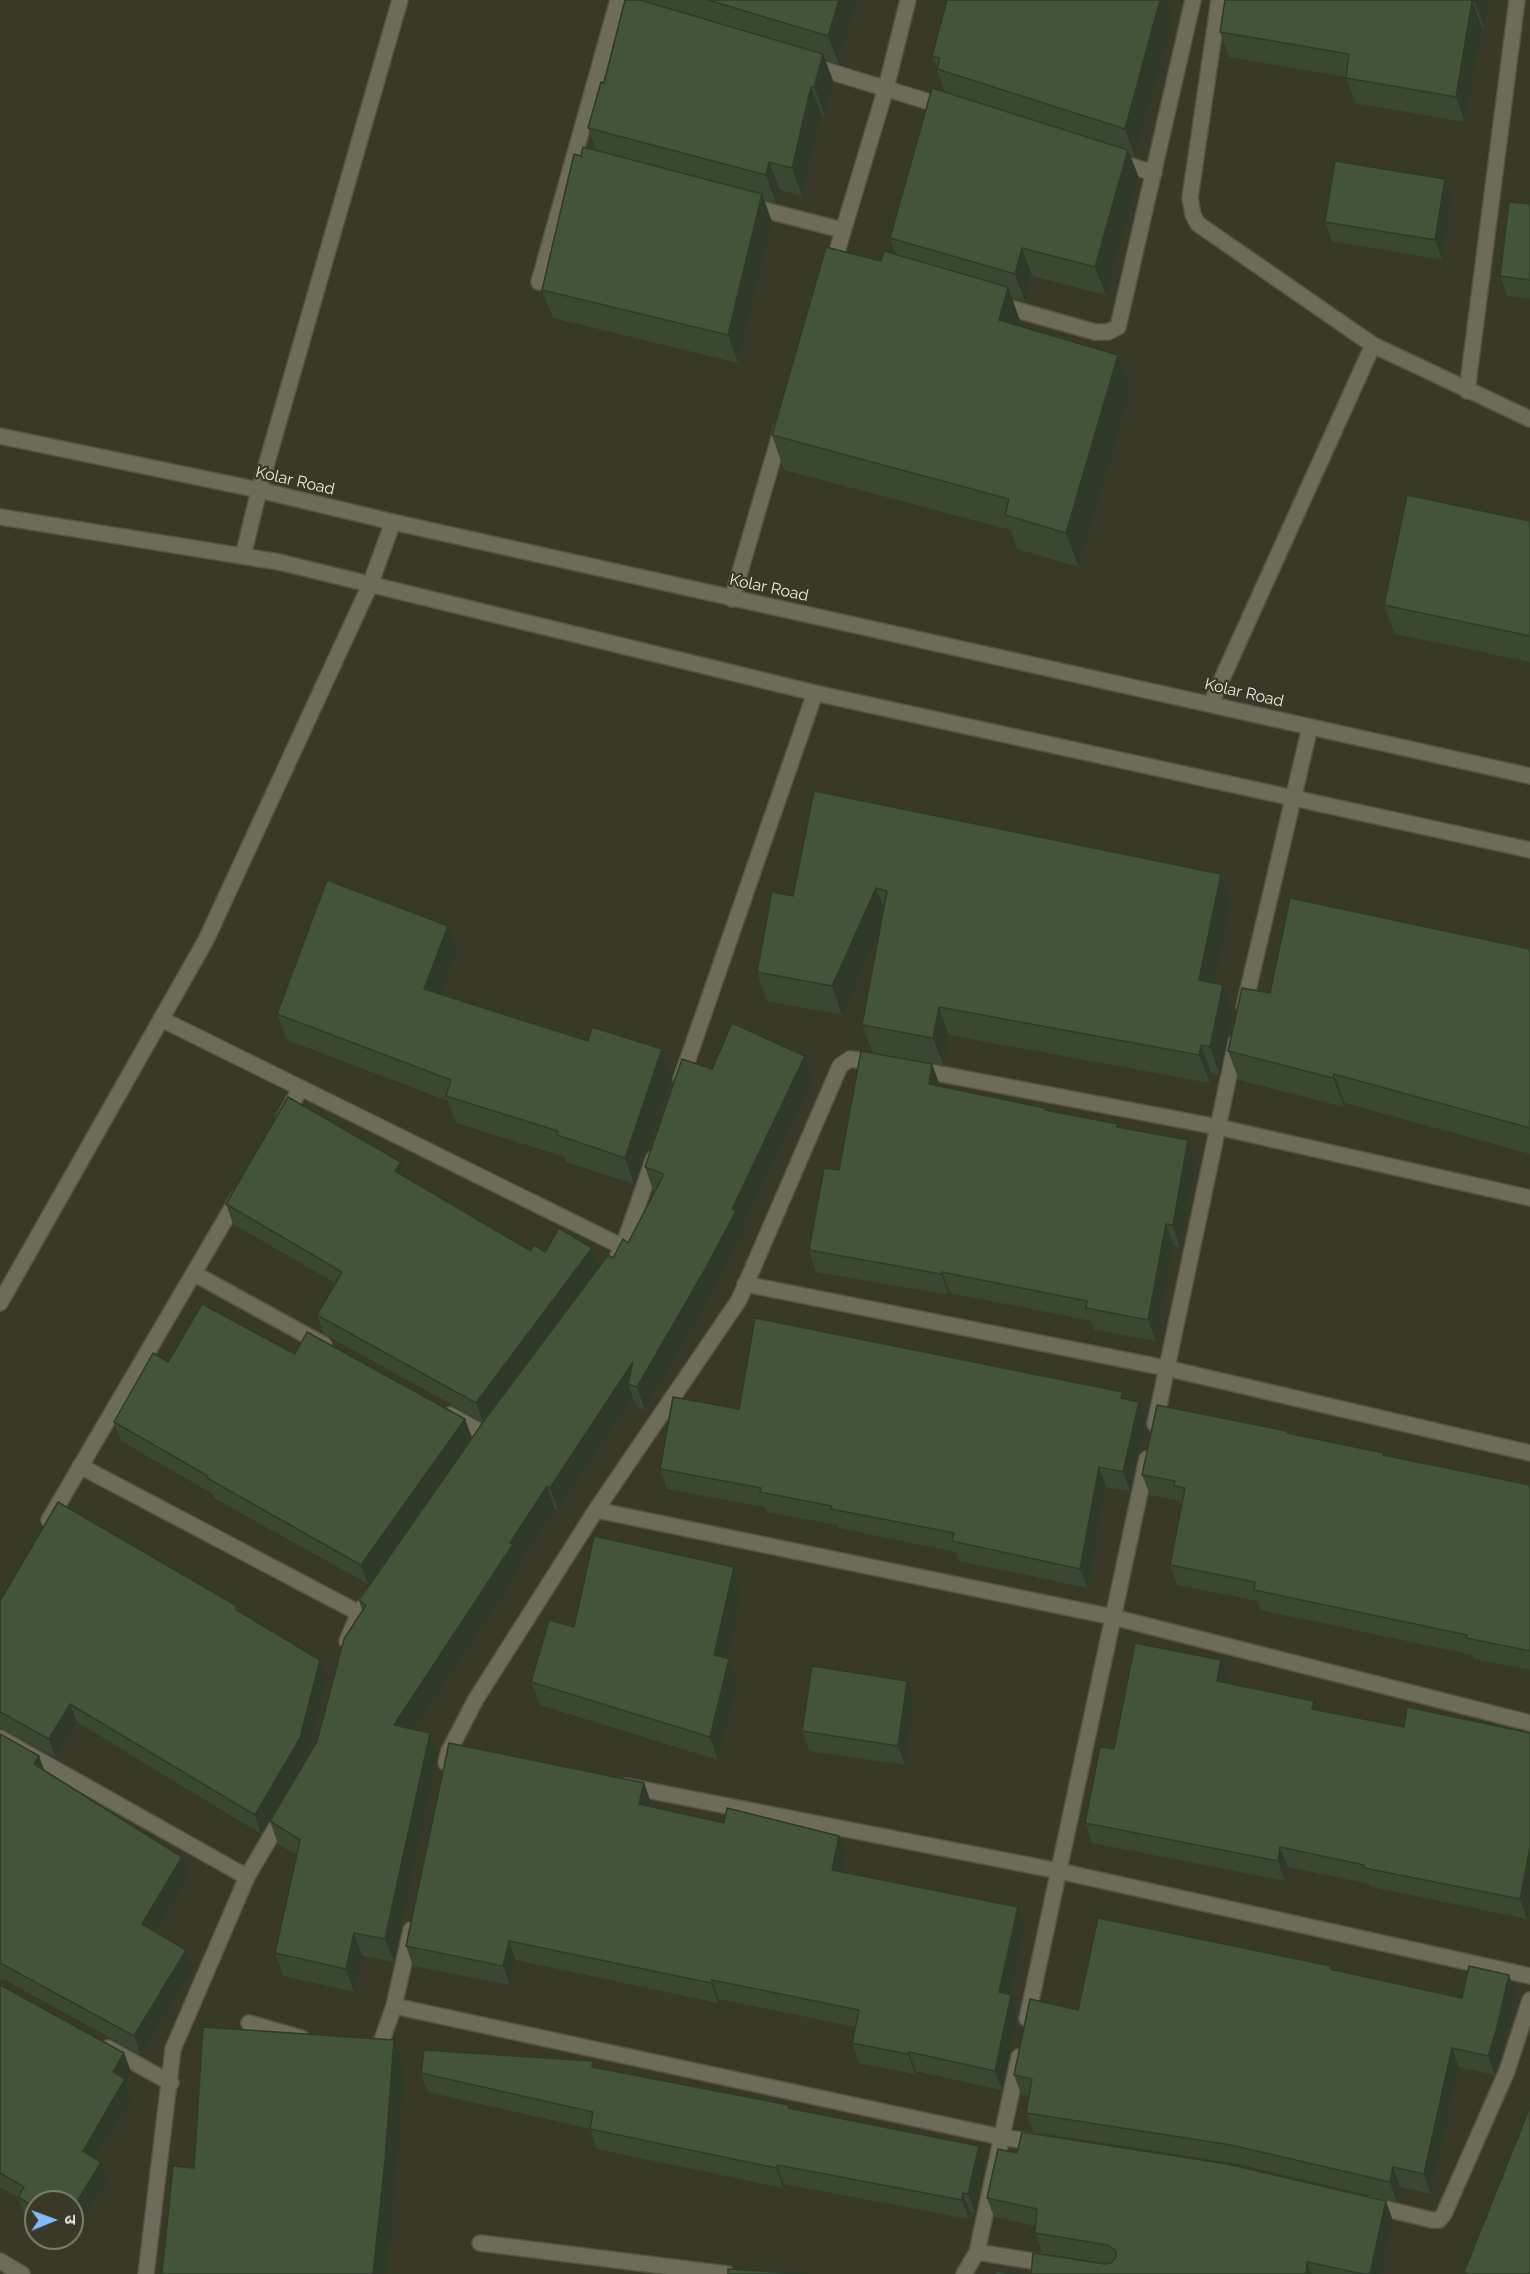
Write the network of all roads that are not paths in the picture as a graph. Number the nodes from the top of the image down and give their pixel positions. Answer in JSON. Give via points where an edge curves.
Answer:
{"nodes":[{"id":1,"x":400,"y":0,"type":"edge"},
{"id":2,"x":908,"y":0,"type":"edge"},
{"id":3,"x":1219,"y":0,"type":"edge"},
{"id":4,"x":1517,"y":0,"type":"edge"},
{"id":5,"x":1191,"y":1,"type":"edge"},
{"id":6,"x":617,"y":4,"type":"edge"},
{"id":7,"x":661,"y":22,"type":"edge"},
{"id":8,"x":796,"y":62,"type":"edge"},
{"id":9,"x":886,"y":88,"type":"junction"},
{"id":10,"x":964,"y":113,"type":"edge"},
{"id":11,"x":1098,"y":155,"type":"edge"},
{"id":12,"x":1154,"y":173,"type":"junction"},
{"id":13,"x":730,"y":201,"type":"edge"},
{"id":14,"x":842,"y":230,"type":"junction"},
{"id":15,"x":828,"y":280,"type":"edge"},
{"id":16,"x":539,"y":282,"type":"dead end"},
{"id":17,"x":982,"y":300,"type":"edge"},
{"id":18,"x":1373,"y":345,"type":"junction"},
{"id":19,"x":1467,"y":391,"type":"junction"},
{"id":20,"x":787,"y":411,"type":"edge"},
{"id":21,"x":1530,"y":419,"type":"edge"},
{"id":22,"x":0,"y":436,"type":"edge"},
{"id":23,"x":259,"y":490,"type":"junction"},
{"id":24,"x":0,"y":517,"type":"edge"},
{"id":25,"x":393,"y":522,"type":"junction"},
{"id":26,"x":243,"y":556,"type":"junction"},
{"id":27,"x":370,"y":585,"type":"junction"},
{"id":28,"x":732,"y":598,"type":"junction"},
{"id":29,"x":815,"y":693,"type":"junction"},
{"id":30,"x":1211,"y":703,"type":"junction"},
{"id":31,"x":1310,"y":727,"type":"junction"},
{"id":32,"x":1530,"y":777,"type":"edge"},
{"id":33,"x":1293,"y":799,"type":"junction"},
{"id":34,"x":1530,"y":850,"type":"edge"},
{"id":35,"x":161,"y":1019,"type":"junction"},
{"id":36,"x":300,"y":1089,"type":"junction"},
{"id":37,"x":678,"y":1089,"type":"edge"},
{"id":38,"x":1218,"y":1127,"type":"junction"},
{"id":39,"x":277,"y":1130,"type":"edge"},
{"id":40,"x":658,"y":1146,"type":"edge"},
{"id":41,"x":248,"y":1182,"type":"edge"},
{"id":42,"x":1530,"y":1198,"type":"edge"},
{"id":43,"x":623,"y":1247,"type":"junction"},
{"id":44,"x":195,"y":1274,"type":"junction"},
{"id":45,"x":606,"y":1274,"type":"edge"},
{"id":46,"x":746,"y":1284,"type":"junction"},
{"id":47,"x":0,"y":1303,"type":"edge"},
{"id":48,"x":341,"y":1354,"type":"edge"},
{"id":49,"x":1166,"y":1368,"type":"junction"},
{"id":50,"x":434,"y":1406,"type":"edge"},
{"id":51,"x":486,"y":1435,"type":"edge"},
{"id":52,"x":1530,"y":1453,"type":"edge"},
{"id":53,"x":80,"y":1466,"type":"junction"},
{"id":54,"x":596,"y":1510,"type":"junction"},
{"id":55,"x":40,"y":1536,"type":"edge"},
{"id":56,"x":379,"y":1585,"type":"edge"},
{"id":57,"x":359,"y":1613,"type":"junction"},
{"id":58,"x":1113,"y":1617,"type":"junction"},
{"id":59,"x":345,"y":1652,"type":"edge"},
{"id":60,"x":1530,"y":1723,"type":"edge"},
{"id":61,"x":0,"y":1738,"type":"edge"},
{"id":62,"x":444,"y":1774,"type":"edge"},
{"id":63,"x":613,"y":1783,"type":"edge"},
{"id":64,"x":293,"y":1800,"type":"edge"},
{"id":65,"x":1059,"y":1871,"type":"junction"},
{"id":66,"x":247,"y":1877,"type":"junction"},
{"id":67,"x":414,"y":1913,"type":"edge"},
{"id":68,"x":1530,"y":1976,"type":"edge"},
{"id":69,"x":1530,"y":2000,"type":"edge"},
{"id":70,"x":394,"y":2006,"type":"junction"},
{"id":71,"x":249,"y":2023,"type":"dead end"},
{"id":72,"x":90,"y":2039,"type":"edge"},
{"id":73,"x":318,"y":2042,"type":"edge"},
{"id":74,"x":352,"y":2052,"type":"edge"},
{"id":75,"x":171,"y":2083,"type":"junction"},
{"id":76,"x":1001,"y":2137,"type":"junction"},
{"id":77,"x":1060,"y":2146,"type":"edge"},
{"id":78,"x":1351,"y":2201,"type":"edge"},
{"id":79,"x":480,"y":2243,"type":"dead end"},
{"id":80,"x":977,"y":2252,"type":"junction"},
{"id":81,"x":0,"y":2261,"type":"edge"},
{"id":82,"x":1068,"y":2267,"type":"edge"},
{"id":83,"x":22,"y":2274,"type":"edge"},
{"id":84,"x":146,"y":2274,"type":"edge"},
{"id":85,"x":727,"y":2274,"type":"edge"},
{"id":86,"x":964,"y":2274,"type":"edge"}],
"edges":[{"from":1,"to":23,"type":"street"},
{"from":2,"to":9,"type":"street"},
{"from":3,"to":18,"type":"street","via":[[1190,198],[1193,215],[1198,225]]},
{"from":4,"to":19,"type":"street"},
{"from":5,"to":12,"type":"street"},
{"from":6,"to":7,"type":"street"},
{"from":6,"to":16,"type":"street","via":[[579,161]]},
{"from":8,"to":9,"type":"street"},
{"from":9,"to":10,"type":"street"},
{"from":9,"to":14,"type":"street"},
{"from":11,"to":12,"type":"street"},
{"from":12,"to":17,"type":"street","via":[[1118,327],[1095,332]]},
{"from":13,"to":14,"type":"street"},
{"from":14,"to":15,"type":"street","via":[[840,260]]},
{"from":18,"to":19,"type":"street"},
{"from":18,"to":30,"type":"street"},
{"from":19,"to":21,"type":"street"},
{"from":20,"to":28,"type":"street"},
{"from":22,"to":23,"type":"street","name":"Kolar Road"},
{"from":23,"to":25,"type":"street","name":"Kolar Road"},
{"from":23,"to":26,"type":"street"},
{"from":24,"to":26,"type":"street"},
{"from":25,"to":27,"type":"street"},
{"from":25,"to":28,"type":"street","name":"Kolar Road"},
{"from":26,"to":27,"type":"street"},
{"from":27,"to":29,"type":"street"},
{"from":27,"to":35,"type":"street","via":[[206,940]]},
{"from":28,"to":30,"type":"street","name":"Kolar Road"},
{"from":29,"to":33,"type":"street"},
{"from":29,"to":37,"type":"street"},
{"from":30,"to":31,"type":"street","name":"Kolar Road"},
{"from":31,"to":32,"type":"street","name":"Kolar Road"},
{"from":31,"to":33,"type":"street"},
{"from":33,"to":34,"type":"street"},
{"from":33,"to":38,"type":"street"},
{"from":35,"to":36,"type":"street"},
{"from":35,"to":47,"type":"street"},
{"from":36,"to":39,"type":"street"},
{"from":36,"to":43,"type":"street"},
{"from":38,"to":42,"type":"street"},
{"from":38,"to":46,"type":"street","via":[[850,1059],[840,1066]]},
{"from":38,"to":49,"type":"street"},
{"from":40,"to":43,"type":"street"},
{"from":41,"to":44,"type":"street"},
{"from":43,"to":45,"type":"street"},
{"from":44,"to":48,"type":"street"},
{"from":44,"to":53,"type":"street"},
{"from":46,"to":49,"type":"street"},
{"from":46,"to":54,"type":"street","via":[[739,1300]]},
{"from":49,"to":52,"type":"street"},
{"from":49,"to":58,"type":"street"},
{"from":50,"to":51,"type":"street"},
{"from":53,"to":55,"type":"street"},
{"from":53,"to":57,"type":"street"},
{"from":54,"to":58,"type":"street"},
{"from":54,"to":62,"type":"street","via":[[476,1699]]},
{"from":56,"to":57,"type":"street"},
{"from":57,"to":59,"type":"street"},
{"from":58,"to":60,"type":"street"},
{"from":58,"to":65,"type":"street"},
{"from":61,"to":66,"type":"street"},
{"from":63,"to":65,"type":"street"},
{"from":64,"to":66,"type":"street"},
{"from":65,"to":68,"type":"street"},
{"from":65,"to":76,"type":"street"},
{"from":66,"to":75,"type":"street","via":[[173,2049]]},
{"from":67,"to":70,"type":"street"},
{"from":69,"to":78,"type":"street","via":[[1507,2071],[1439,2220]]},
{"from":70,"to":74,"type":"street","via":[[381,2043]]},
{"from":70,"to":76,"type":"street"},
{"from":71,"to":73,"type":"street"},
{"from":72,"to":75,"type":"street"},
{"from":75,"to":84,"type":"street"},
{"from":76,"to":77,"type":"street"},
{"from":76,"to":80,"type":"street"},
{"from":79,"to":85,"type":"street"},
{"from":80,"to":82,"type":"street"},
{"from":80,"to":86,"type":"street"},
{"from":81,"to":83,"type":"street"}]}
